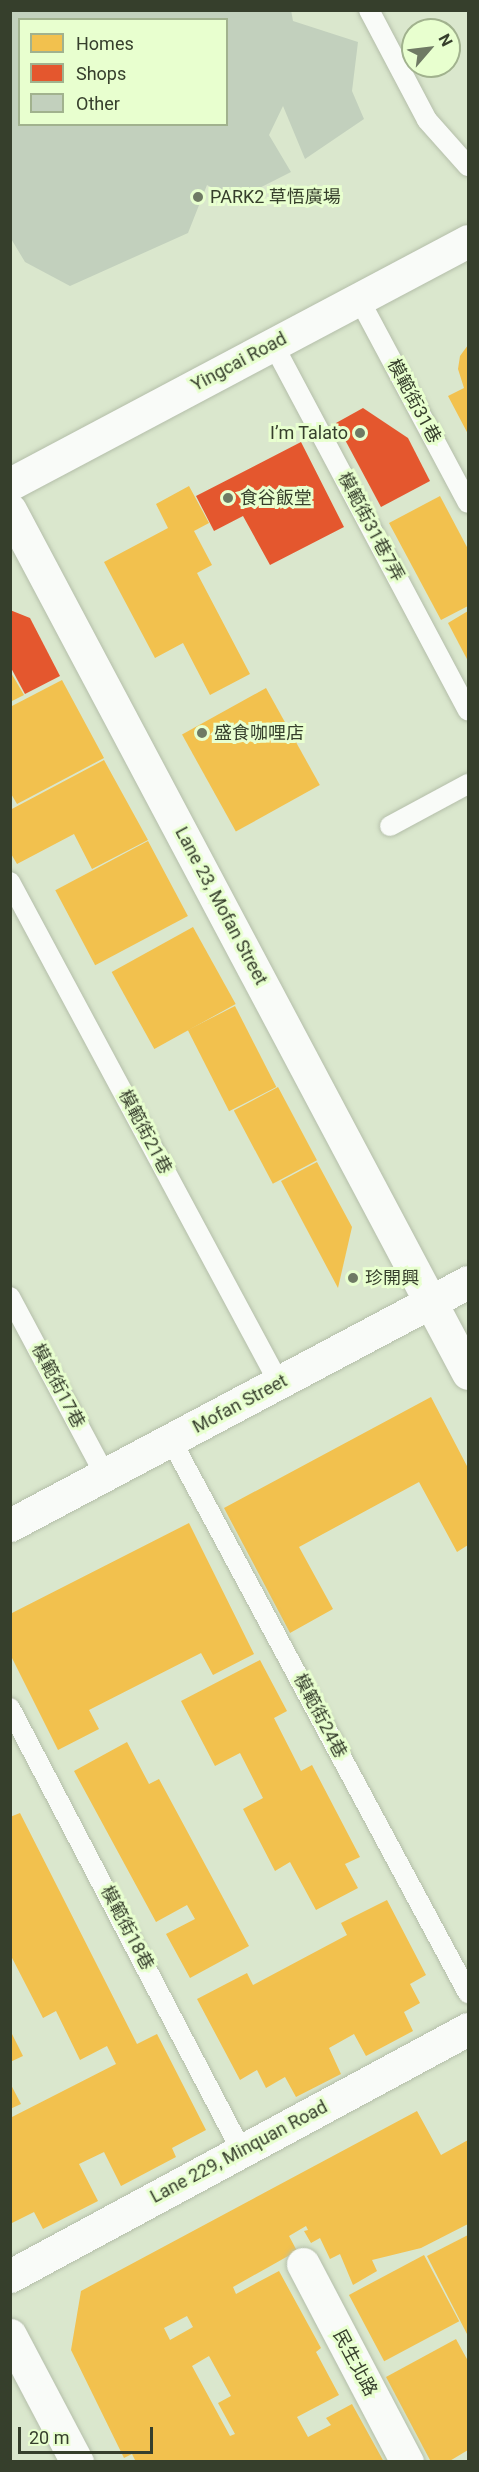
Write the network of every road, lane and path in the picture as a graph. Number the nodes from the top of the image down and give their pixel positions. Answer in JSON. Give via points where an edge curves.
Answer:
{"nodes":[{"id":1,"x":369,"y":10,"type":"edge"},
{"id":2,"x":468,"y":166,"type":"edge"},
{"id":3,"x":468,"y":241,"type":"edge"},
{"id":4,"x":359,"y":300,"type":"junction"},
{"id":5,"x":273,"y":344,"type":"junction"},
{"id":6,"x":10,"y":484,"type":"edge"},
{"id":7,"x":468,"y":503,"type":"edge"},
{"id":8,"x":10,"y":510,"type":"edge"},
{"id":9,"x":468,"y":710,"type":"edge"},
{"id":10,"x":468,"y":784,"type":"edge"},
{"id":11,"x":390,"y":826,"type":"dead end"},
{"id":12,"x":10,"y":882,"type":"edge"},
{"id":13,"x":468,"y":1282,"type":"edge"},
{"id":14,"x":10,"y":1297,"type":"edge"},
{"id":15,"x":430,"y":1302,"type":"junction"},
{"id":16,"x":468,"y":1373,"type":"edge"},
{"id":17,"x":279,"y":1383,"type":"junction"},
{"id":18,"x":171,"y":1440,"type":"junction"},
{"id":19,"x":105,"y":1475,"type":"junction"},
{"id":20,"x":10,"y":1525,"type":"edge"},
{"id":21,"x":10,"y":1707,"type":"edge"},
{"id":22,"x":468,"y":1993,"type":"edge"},
{"id":23,"x":468,"y":2029,"type":"edge"},
{"id":24,"x":241,"y":2150,"type":"junction"},
{"id":25,"x":303,"y":2264,"type":"dead end"},
{"id":26,"x":10,"y":2276,"type":"edge"},
{"id":27,"x":10,"y":2334,"type":"edge"},
{"id":28,"x":77,"y":2462,"type":"edge"},
{"id":29,"x":406,"y":2462,"type":"edge"}],
"edges":[{"from":1,"to":2,"type":"lane","via":[[427,120]]},
{"from":3,"to":4,"type":"street","name":"Yingcai Road"},
{"from":4,"to":5,"type":"street","name":"Yingcai Road"},
{"from":4,"to":7,"type":"lane","name":"模範街31巷"},
{"from":5,"to":6,"type":"street","name":"Yingcai Road"},
{"from":5,"to":9,"type":"lane","name":"模範街31巷7弄"},
{"from":8,"to":15,"type":"street","name":"Lane 23, Mofan Street"},
{"from":10,"to":11,"type":"lane"},
{"from":12,"to":17,"type":"lane","name":"模範街21巷"},
{"from":13,"to":15,"type":"street","name":"Mofan Street"},
{"from":14,"to":19,"type":"lane","name":"模範街17巷"},
{"from":15,"to":16,"type":"street","name":"Lane 23, Mofan Street"},
{"from":15,"to":17,"type":"street","name":"Mofan Street"},
{"from":17,"to":18,"type":"street","name":"Mofan Street"},
{"from":18,"to":19,"type":"street","name":"Mofan Street"},
{"from":18,"to":22,"type":"lane","name":"模範街24巷"},
{"from":19,"to":20,"type":"street","name":"Mofan Street"},
{"from":21,"to":24,"type":"lane","name":"模範街18巷"},
{"from":23,"to":24,"type":"street","name":"Lane 229, Minquan Road"},
{"from":24,"to":26,"type":"street","name":"Lane 229, Minquan Road"},
{"from":25,"to":29,"type":"street","name":"民生北路"},
{"from":27,"to":28,"type":"street"}]}
